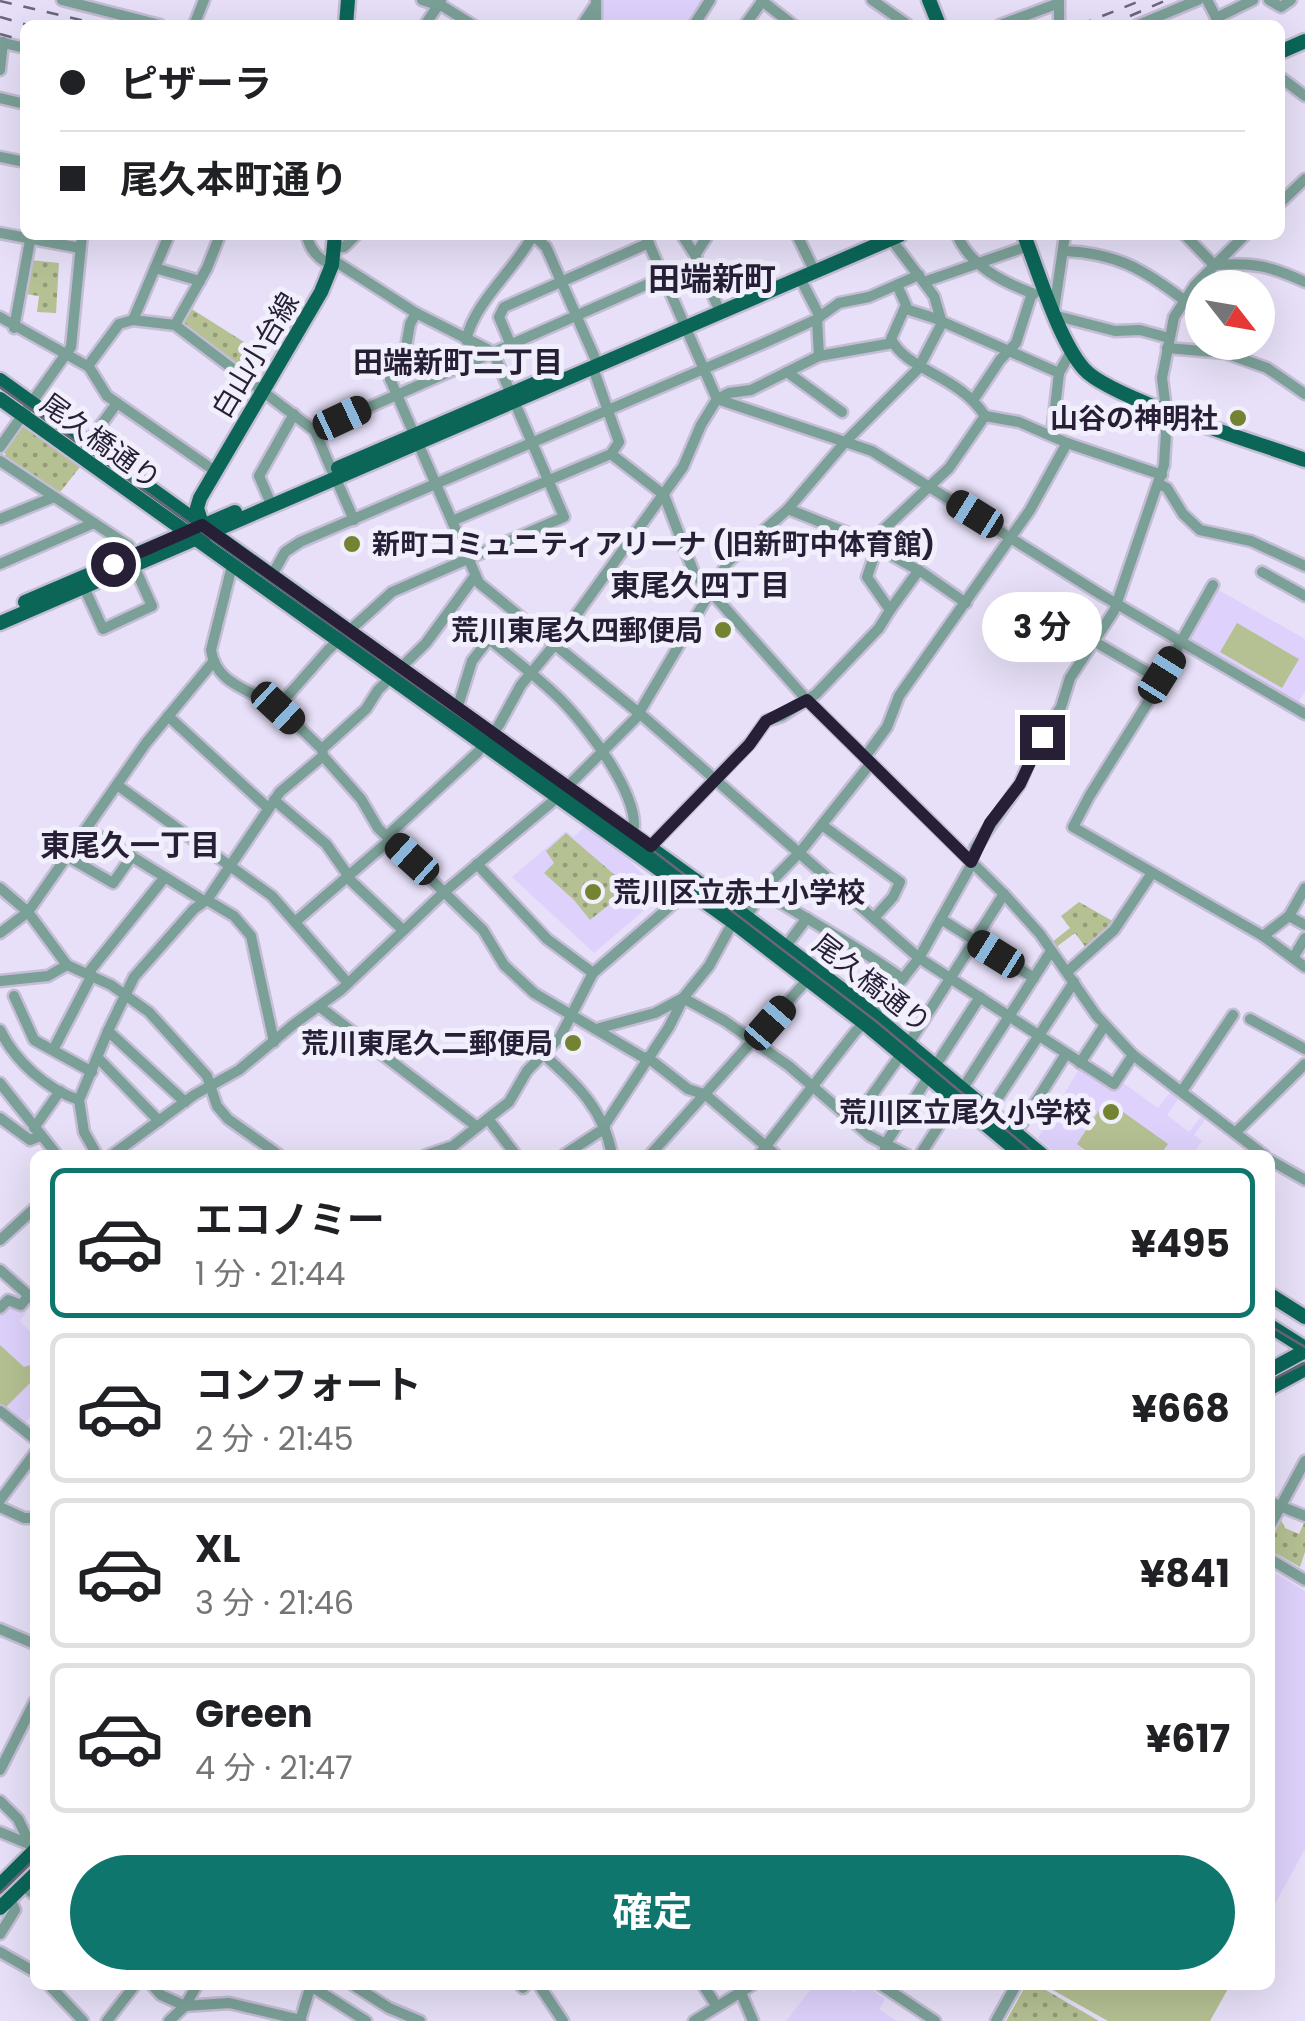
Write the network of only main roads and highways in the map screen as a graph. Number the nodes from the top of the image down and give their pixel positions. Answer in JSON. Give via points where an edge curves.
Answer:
{"nodes":[{"id":1,"x":879,"y":240,"type":"edge"},
{"id":2,"x":881,"y":240,"type":"edge"},
{"id":3,"x":1026,"y":240,"type":"edge"},
{"id":4,"x":334,"y":252,"type":"edge"},
{"id":5,"x":684,"y":324,"type":"junction"},
{"id":6,"x":0,"y":380,"type":"edge"},
{"id":7,"x":0,"y":399,"type":"edge"},
{"id":8,"x":1305,"y":460,"type":"edge"},
{"id":9,"x":198,"y":538,"type":"junction"},
{"id":10,"x":134,"y":558,"type":"junction"},
{"id":11,"x":82,"y":583,"type":"junction"},
{"id":12,"x":0,"y":614,"type":"edge"},
{"id":13,"x":0,"y":623,"type":"edge"},
{"id":14,"x":344,"y":636,"type":"junction"},
{"id":15,"x":396,"y":673,"type":"junction"},
{"id":16,"x":488,"y":739,"type":"junction"},
{"id":17,"x":562,"y":791,"type":"junction"},
{"id":18,"x":739,"y":919,"type":"junction"},
{"id":19,"x":868,"y":1018,"type":"junction"},
{"id":20,"x":960,"y":1093,"type":"junction"},
{"id":21,"x":1009,"y":1144,"type":"edge"},
{"id":22,"x":1275,"y":1299,"type":"edge"},
{"id":23,"x":1275,"y":1309,"type":"edge"},
{"id":24,"x":1305,"y":1317,"type":"edge"},
{"id":25,"x":1275,"y":1319,"type":"edge"},
{"id":26,"x":1305,"y":1328,"type":"edge"},
{"id":27,"x":1275,"y":1329,"type":"edge"},
{"id":28,"x":1305,"y":1337,"type":"edge"},
{"id":29,"x":1305,"y":1349,"type":"edge"},
{"id":30,"x":1275,"y":1367,"type":"edge"},
{"id":31,"x":1305,"y":1369,"type":"edge"},
{"id":32,"x":1275,"y":1385,"type":"edge"},
{"id":33,"x":30,"y":1853,"type":"edge"},
{"id":34,"x":0,"y":1885,"type":"edge"},
{"id":35,"x":29,"y":1890,"type":"edge"},
{"id":36,"x":5,"y":1903,"type":"edge"}],
"edges":[{"from":1,"to":5,"type":"main road","via":[[810,264]]},
{"from":2,"to":5,"type":"main road"},
{"from":3,"to":8,"type":"main road","via":[[1072,350],[1093,379]]},
{"from":4,"to":9,"type":"main road","name":"白山小台線","via":[[322,292],[201,494]]},
{"from":5,"to":9,"type":"main road"},
{"from":6,"to":9,"type":"main road","name":"尾久橋通り","via":[[175,506]]},
{"from":7,"to":9,"type":"main road","name":"尾久橋通り"},
{"from":9,"to":10,"type":"main road"},
{"from":9,"to":10,"type":"main road","via":[[166,540]]},
{"from":9,"to":10,"type":"main road","via":[[160,535]]},
{"from":9,"to":14,"type":"main road","name":"尾久橋通り"},
{"from":9,"to":14,"type":"main road","name":"尾久橋通り","via":[[227,543]]},
{"from":10,"to":11,"type":"main road"},
{"from":11,"to":12,"type":"main road"},
{"from":11,"to":13,"type":"main road"},
{"from":14,"to":15,"type":"main road","name":"尾久橋通り"},
{"from":15,"to":16,"type":"main road","name":"尾久橋通り"},
{"from":15,"to":16,"type":"main road","name":"尾久橋通り","via":[[457,709]]},
{"from":16,"to":17,"type":"main road","name":"尾久橋通り"},
{"from":17,"to":18,"type":"main road","name":"尾久橋通り","via":[[688,890]]},
{"from":17,"to":18,"type":"main road","name":"尾久橋通り","via":[[651,846]]},
{"from":18,"to":19,"type":"main road","name":"尾久橋通り","via":[[808,980]]},
{"from":18,"to":19,"type":"main road","name":"尾久橋通り","via":[[786,946]]},
{"from":19,"to":20,"type":"main road","name":"尾久橋通り"},
{"from":20,"to":21,"type":"main road","name":"尾久橋通り"},
{"from":20,"to":21,"type":"main road","name":"尾久橋通り","via":[[990,1110]]},
{"from":22,"to":24,"type":"main road"},
{"from":23,"to":26,"type":"main road"},
{"from":25,"to":28,"type":"main road"},
{"from":27,"to":29,"type":"main road"},
{"from":29,"to":30,"type":"main road"},
{"from":31,"to":32,"type":"main road"},
{"from":33,"to":34,"type":"main road"},
{"from":35,"to":36,"type":"main road"}]}
